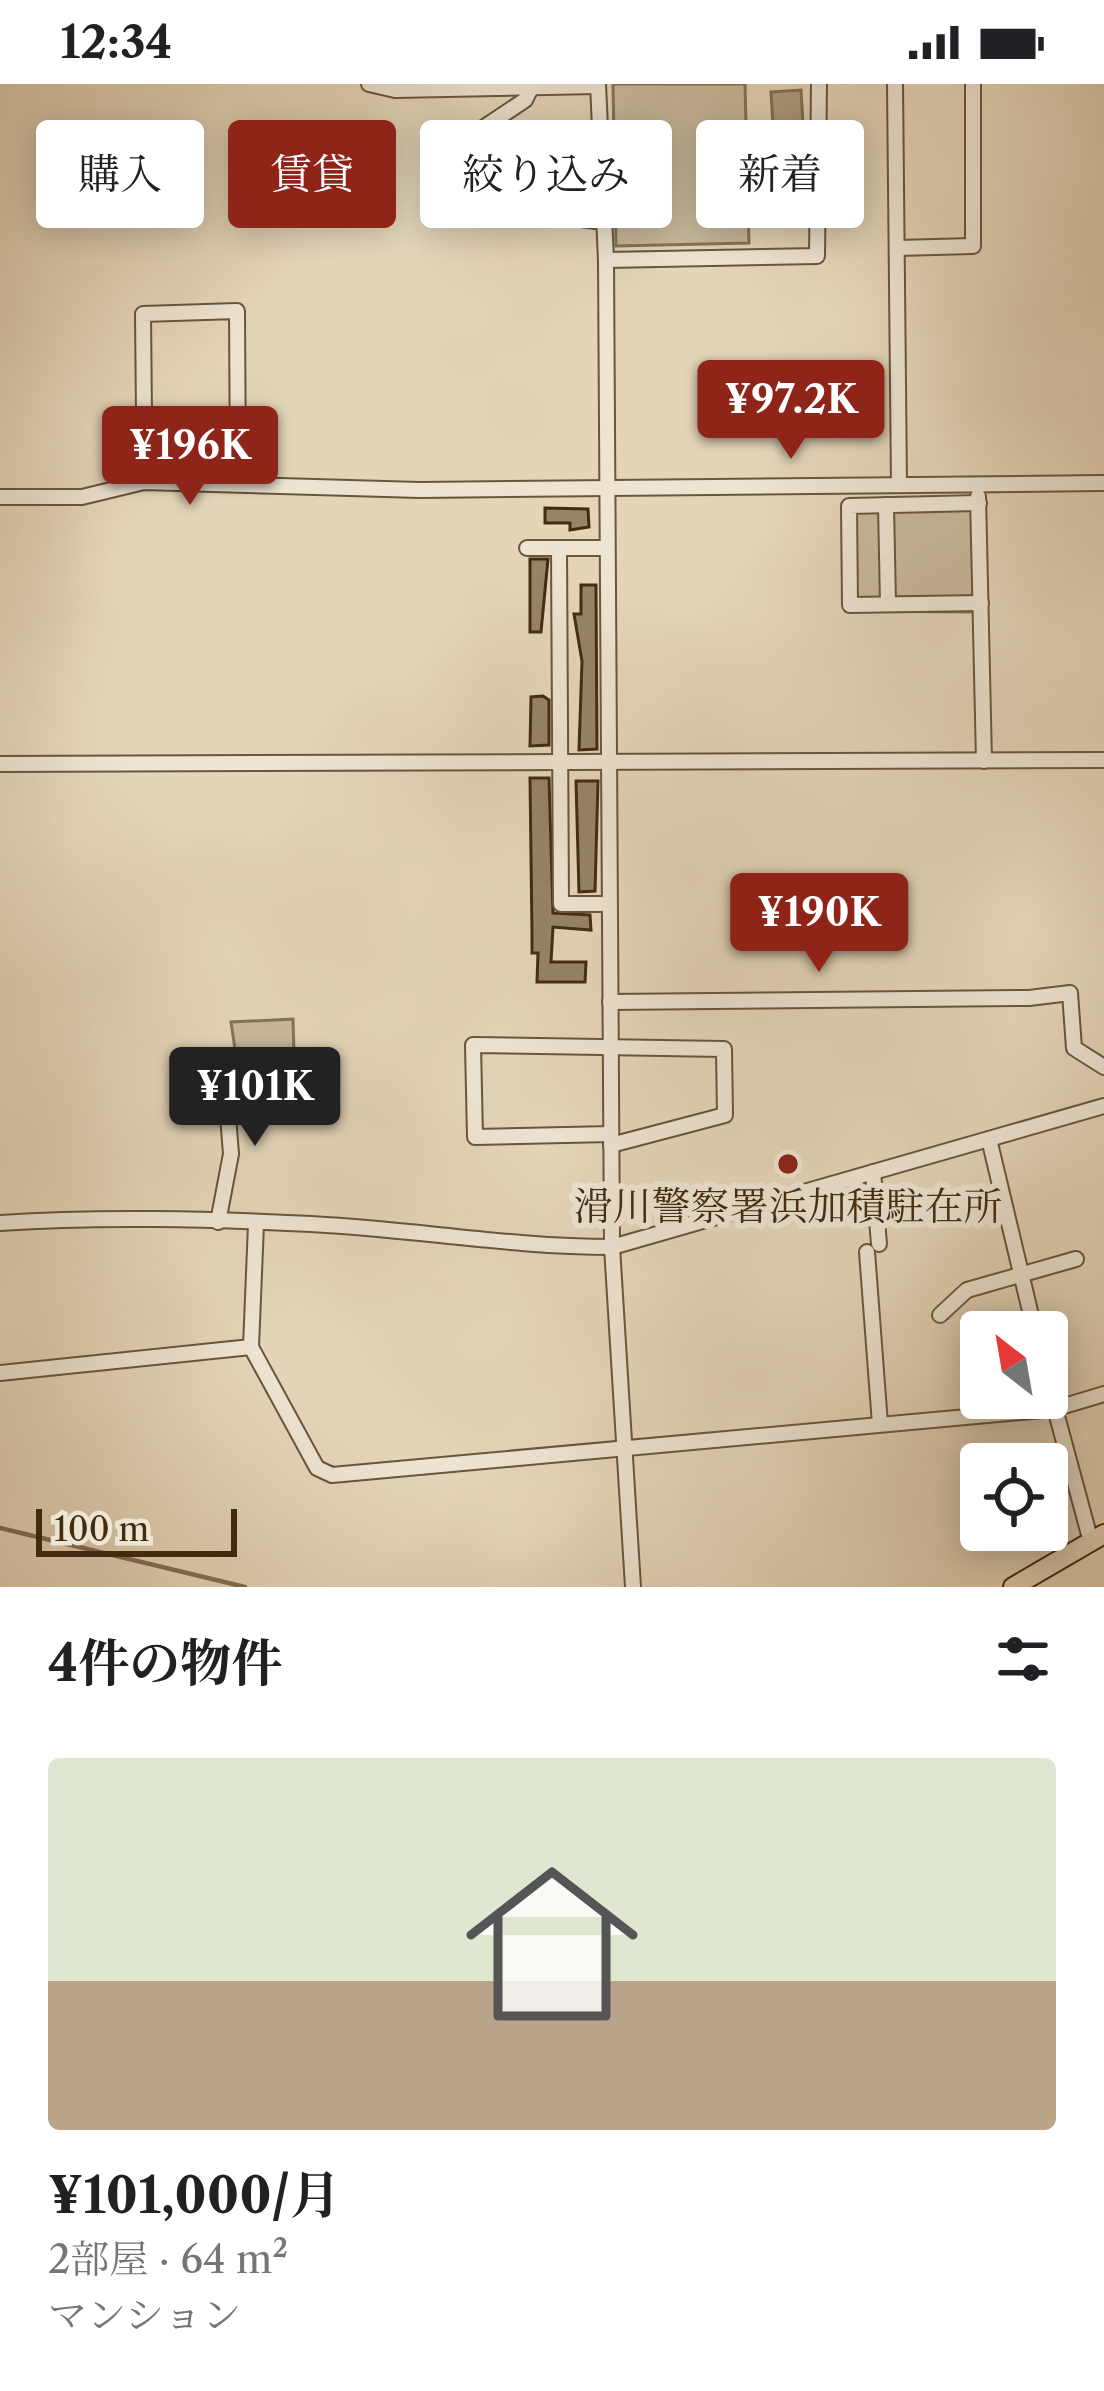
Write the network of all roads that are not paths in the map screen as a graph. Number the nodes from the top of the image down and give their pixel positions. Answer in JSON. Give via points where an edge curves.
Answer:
{"nodes":[{"id":1,"x":369,"y":84,"type":"edge"},
{"id":2,"x":819,"y":84,"type":"edge"},
{"id":3,"x":895,"y":84,"type":"edge"},
{"id":4,"x":973,"y":84,"type":"edge"},
{"id":5,"x":598,"y":85,"type":"edge"},
{"id":6,"x":531,"y":88,"type":"junction"},
{"id":7,"x":495,"y":120,"type":"edge"},
{"id":8,"x":600,"y":120,"type":"edge"},
{"id":9,"x":604,"y":228,"type":"edge"},
{"id":10,"x":897,"y":248,"type":"junction"},
{"id":11,"x":606,"y":260,"type":"junction"},
{"id":12,"x":144,"y":482,"type":"junction"},
{"id":13,"x":1104,"y":483,"type":"edge"},
{"id":14,"x":238,"y":484,"type":"junction"},
{"id":15,"x":899,"y":485,"type":"junction"},
{"id":16,"x":978,"y":486,"type":"junction"},
{"id":17,"x":604,"y":489,"type":"junction"},
{"id":18,"x":0,"y":497,"type":"edge"},
{"id":19,"x":979,"y":503,"type":"junction"},
{"id":20,"x":886,"y":505,"type":"junction"},
{"id":21,"x":527,"y":548,"type":"dead end"},
{"id":22,"x":559,"y":548,"type":"junction"},
{"id":23,"x":605,"y":548,"type":"junction"},
{"id":24,"x":981,"y":603,"type":"junction"},
{"id":25,"x":888,"y":604,"type":"junction"},
{"id":26,"x":1104,"y":760,"type":"edge"},
{"id":27,"x":984,"y":761,"type":"junction"},
{"id":28,"x":558,"y":762,"type":"junction"},
{"id":29,"x":607,"y":762,"type":"junction"},
{"id":30,"x":0,"y":764,"type":"edge"},
{"id":31,"x":609,"y":904,"type":"junction"},
{"id":32,"x":610,"y":1002,"type":"junction"},
{"id":33,"x":611,"y":1049,"type":"junction"},
{"id":34,"x":242,"y":1058,"type":"dead end"},
{"id":35,"x":1104,"y":1067,"type":"edge"},
{"id":36,"x":1104,"y":1106,"type":"edge"},
{"id":37,"x":988,"y":1139,"type":"junction"},
{"id":38,"x":611,"y":1140,"type":"junction"},
{"id":39,"x":873,"y":1172,"type":"junction"},
{"id":40,"x":218,"y":1222,"type":"junction"},
{"id":41,"x":0,"y":1223,"type":"edge"},
{"id":42,"x":256,"y":1224,"type":"junction"},
{"id":43,"x":612,"y":1247,"type":"junction"},
{"id":44,"x":1076,"y":1258,"type":"dead end"},
{"id":45,"x":1022,"y":1276,"type":"junction"},
{"id":46,"x":1031,"y":1311,"type":"edge"},
{"id":47,"x":940,"y":1316,"type":"dead end"},
{"id":48,"x":250,"y":1347,"type":"junction"},
{"id":49,"x":0,"y":1373,"type":"edge"},
{"id":50,"x":1104,"y":1394,"type":"edge"},
{"id":51,"x":1068,"y":1405,"type":"edge"},
{"id":52,"x":960,"y":1417,"type":"edge"},
{"id":53,"x":1057,"y":1419,"type":"edge"},
{"id":54,"x":880,"y":1424,"type":"junction"},
{"id":55,"x":625,"y":1450,"type":"junction"},
{"id":56,"x":1098,"y":1538,"type":"edge"},
{"id":57,"x":633,"y":1587,"type":"edge"},
{"id":58,"x":1013,"y":1587,"type":"edge"}],
"edges":[{"from":1,"to":6,"type":"street"},
{"from":2,"to":11,"type":"street","via":[[817,256]]},
{"from":3,"to":10,"type":"street"},
{"from":4,"to":10,"type":"street","via":[[973,246]]},
{"from":5,"to":6,"type":"street"},
{"from":5,"to":8,"type":"street"},
{"from":6,"to":7,"type":"street"},
{"from":9,"to":11,"type":"street"},
{"from":10,"to":15,"type":"street"},
{"from":11,"to":17,"type":"street"},
{"from":12,"to":14,"type":"street"},
{"from":12,"to":14,"type":"street","via":[[133,432],[144,416],[143,314],[237,311]]},
{"from":12,"to":18,"type":"street","via":[[82,497]]},
{"from":13,"to":16,"type":"street"},
{"from":14,"to":17,"type":"street"},
{"from":15,"to":16,"type":"street"},
{"from":15,"to":17,"type":"street"},
{"from":16,"to":19,"type":"street"},
{"from":17,"to":23,"type":"street"},
{"from":19,"to":20,"type":"street"},
{"from":19,"to":24,"type":"street"},
{"from":20,"to":25,"type":"street"},
{"from":20,"to":25,"type":"street","via":[[849,506],[850,605]]},
{"from":21,"to":22,"type":"street"},
{"from":22,"to":23,"type":"street"},
{"from":22,"to":28,"type":"street"},
{"from":23,"to":29,"type":"street"},
{"from":24,"to":25,"type":"street"},
{"from":24,"to":27,"type":"street"},
{"from":26,"to":27,"type":"street"},
{"from":27,"to":29,"type":"street"},
{"from":28,"to":29,"type":"street"},
{"from":28,"to":30,"type":"street"},
{"from":28,"to":31,"type":"street","via":[[561,904]]},
{"from":29,"to":31,"type":"street"},
{"from":31,"to":32,"type":"street"},
{"from":32,"to":33,"type":"street"},
{"from":32,"to":35,"type":"street","via":[[1070,993],[1074,1048]]},
{"from":33,"to":38,"type":"street"},
{"from":33,"to":38,"type":"street","via":[[724,1048],[725,1115]]},
{"from":33,"to":38,"type":"street","via":[[472,1045],[475,1138]]},
{"from":34,"to":40,"type":"street","via":[[226,1078],[231,1154]]},
{"from":36,"to":37,"type":"street"},
{"from":37,"to":39,"type":"street"},
{"from":37,"to":45,"type":"street"},
{"from":38,"to":43,"type":"street"},
{"from":39,"to":43,"type":"street"},
{"from":39,"to":54,"type":"street"},
{"from":40,"to":41,"type":"street"},
{"from":40,"to":42,"type":"street"},
{"from":42,"to":43,"type":"street"},
{"from":42,"to":48,"type":"street"},
{"from":43,"to":55,"type":"street"},
{"from":44,"to":45,"type":"street"},
{"from":45,"to":46,"type":"street"},
{"from":45,"to":47,"type":"street","via":[[967,1290]]},
{"from":48,"to":49,"type":"street"},
{"from":48,"to":55,"type":"street","via":[[317,1468],[332,1475]]},
{"from":50,"to":51,"type":"street"},
{"from":52,"to":54,"type":"street"},
{"from":53,"to":56,"type":"street"},
{"from":54,"to":55,"type":"street"},
{"from":55,"to":57,"type":"street"},
{"from":56,"to":58,"type":"main road"}]}
